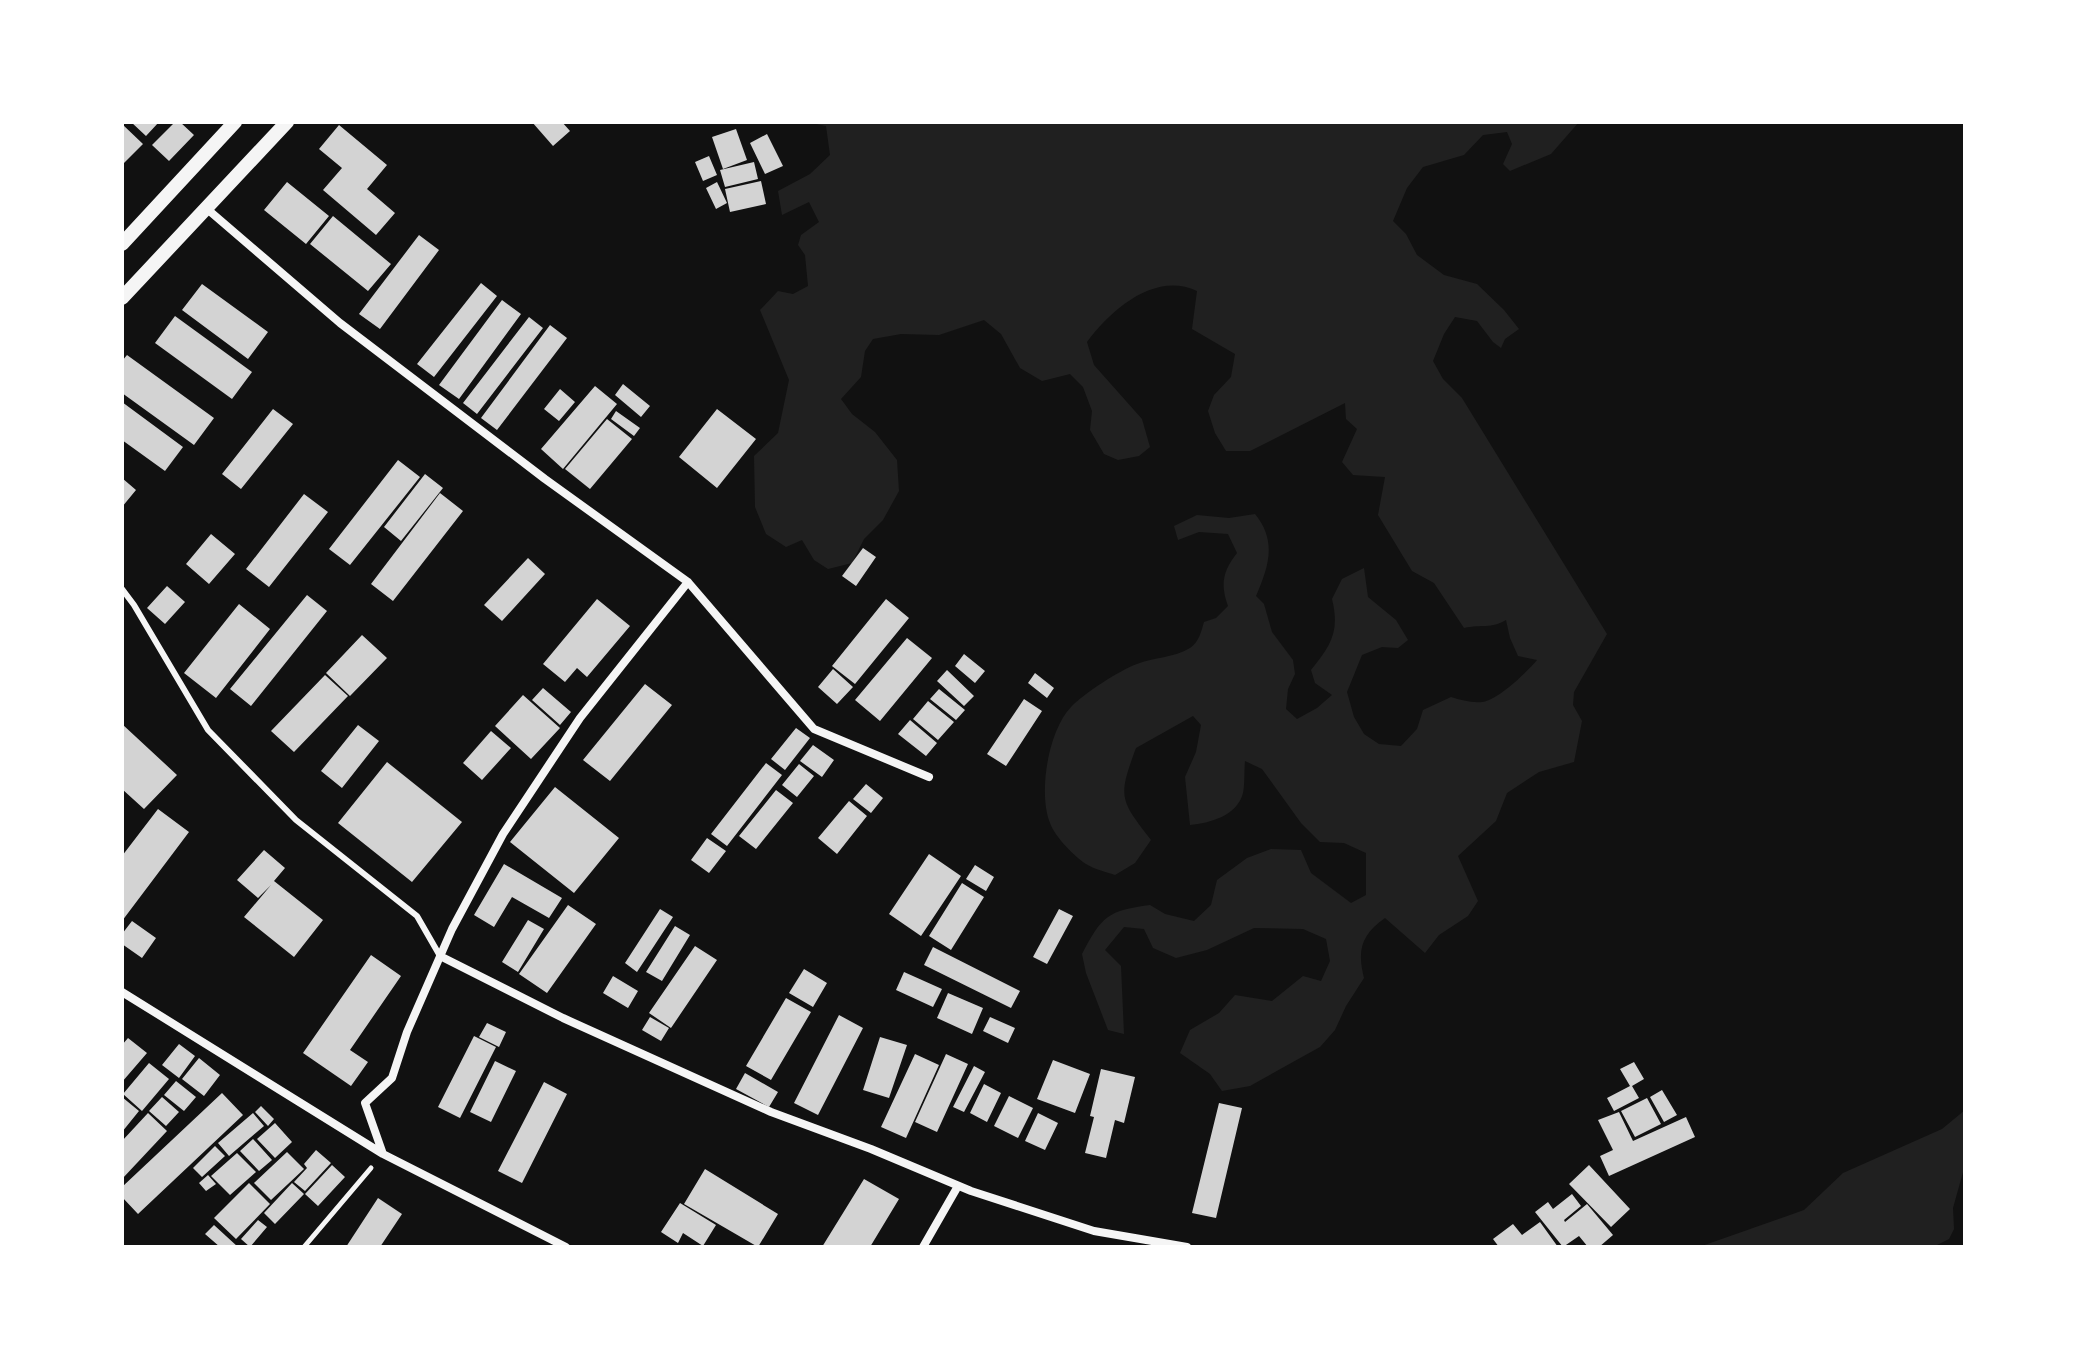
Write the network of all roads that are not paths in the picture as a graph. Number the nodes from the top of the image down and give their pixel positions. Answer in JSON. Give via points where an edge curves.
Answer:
{"nodes":[{"id":1,"x":235,"y":122,"type":"edge"},
{"id":2,"x":287,"y":122,"type":"edge"},
{"id":3,"x":206,"y":208,"type":"junction"},
{"id":4,"x":122,"y":244,"type":"edge"},
{"id":5,"x":122,"y":298,"type":"edge"},
{"id":6,"x":688,"y":582,"type":"junction"},
{"id":7,"x":122,"y":589,"type":"edge"},
{"id":8,"x":929,"y":777,"type":"dead end"},
{"id":9,"x":440,"y":956,"type":"junction"},
{"id":10,"x":122,"y":992,"type":"edge"},
{"id":11,"x":383,"y":1154,"type":"junction"},
{"id":12,"x":958,"y":1186,"type":"junction"},
{"id":13,"x":566,"y":1247,"type":"edge"},
{"id":14,"x":923,"y":1247,"type":"edge"},
{"id":15,"x":1187,"y":1247,"type":"edge"}],
"edges":[{"from":1,"to":4,"type":"street"},
{"from":2,"to":3,"type":"street"},
{"from":3,"to":5,"type":"street"},
{"from":3,"to":6,"type":"street","via":[[340,323]]},
{"from":6,"to":8,"type":"street","via":[[814,729]]},
{"from":6,"to":9,"type":"street","via":[[580,718],[503,834]]},
{"from":7,"to":9,"type":"lane","via":[[208,730],[296,820],[417,916]]},
{"from":9,"to":11,"type":"street","via":[[392,1078],[365,1103]]},
{"from":9,"to":12,"type":"street","via":[[771,1112]]},
{"from":10,"to":11,"type":"street"},
{"from":11,"to":13,"type":"street"},
{"from":12,"to":14,"type":"street"},
{"from":12,"to":15,"type":"street","via":[[1094,1231]]}]}
